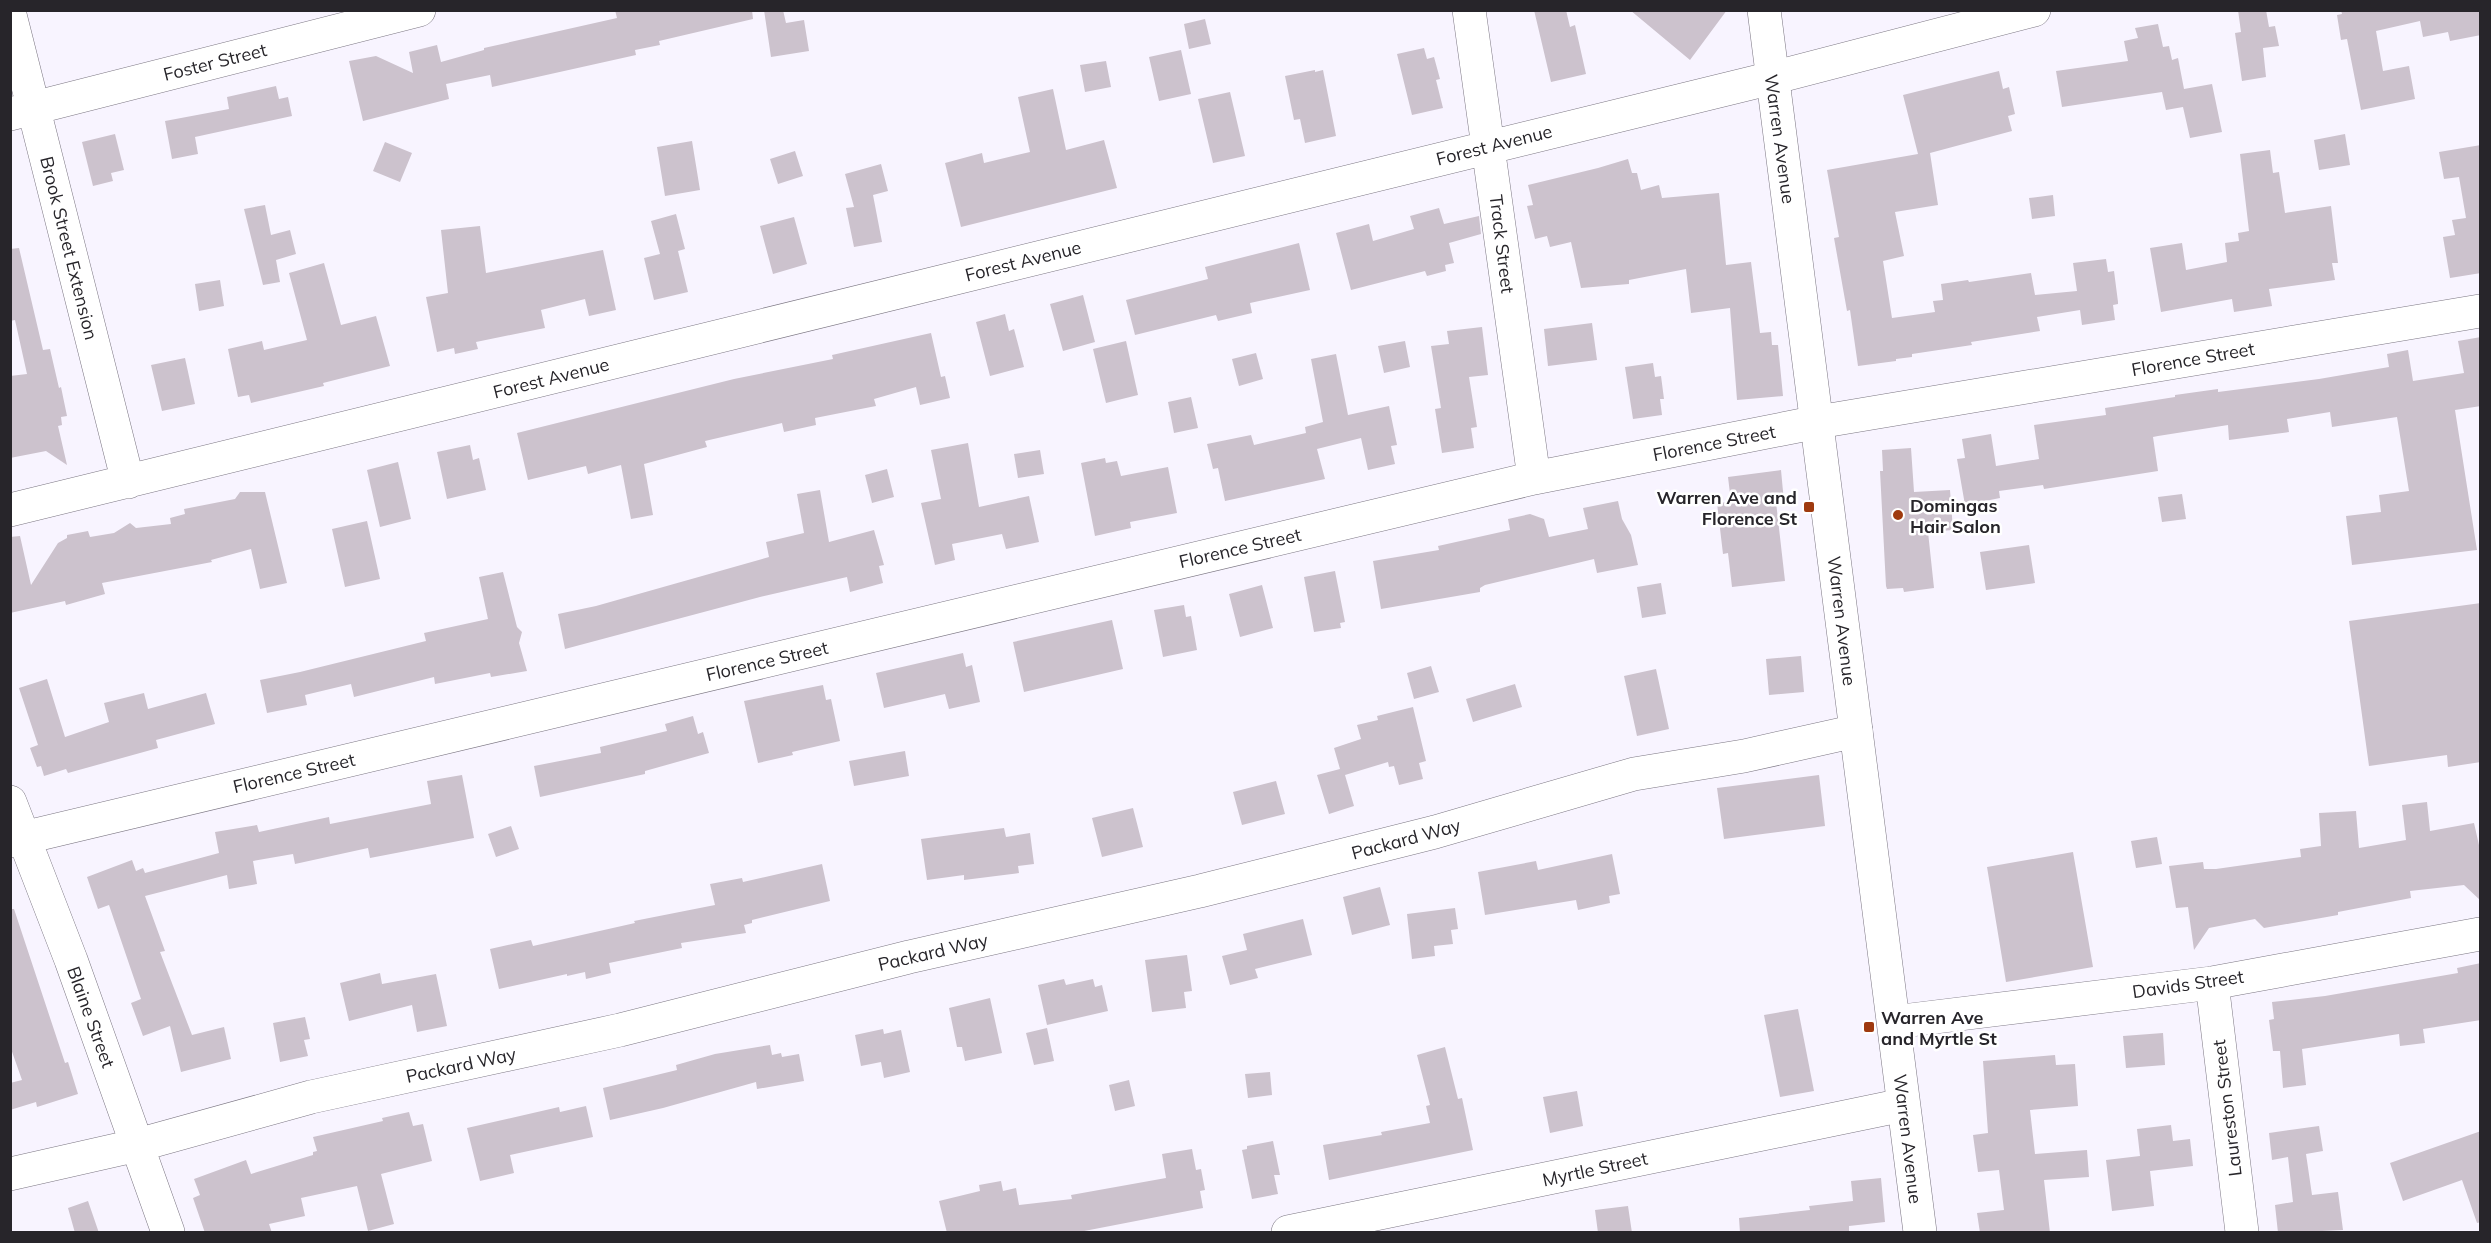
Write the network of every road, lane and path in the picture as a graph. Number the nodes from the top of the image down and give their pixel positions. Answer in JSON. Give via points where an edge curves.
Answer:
{"nodes":[{"id":1,"x":419,"y":10,"type":"edge"},
{"id":2,"x":1469,"y":10,"type":"edge"},
{"id":3,"x":1764,"y":10,"type":"edge"},
{"id":4,"x":2034,"y":10,"type":"edge"},
{"id":5,"x":10,"y":15,"type":"edge"},
{"id":6,"x":1772,"y":78,"type":"junction"},
{"id":7,"x":22,"y":111,"type":"edge"},
{"id":8,"x":1489,"y":147,"type":"junction"},
{"id":9,"x":2481,"y":311,"type":"edge"},
{"id":10,"x":1818,"y":422,"type":"junction"},
{"id":11,"x":1534,"y":478,"type":"junction"},
{"id":12,"x":128,"y":482,"type":"junction"},
{"id":13,"x":10,"y":510,"type":"edge"},
{"id":14,"x":1856,"y":731,"type":"junction"},
{"id":15,"x":10,"y":802,"type":"edge"},
{"id":16,"x":17,"y":839,"type":"edge"},
{"id":17,"x":2481,"y":934,"type":"edge"},
{"id":18,"x":2212,"y":983,"type":"junction"},
{"id":19,"x":1894,"y":1022,"type":"junction"},
{"id":20,"x":1903,"y":1104,"type":"junction"},
{"id":21,"x":138,"y":1145,"type":"junction"},
{"id":22,"x":10,"y":1174,"type":"edge"},
{"id":23,"x":168,"y":1233,"type":"edge"},
{"id":24,"x":1288,"y":1233,"type":"edge"},
{"id":25,"x":1920,"y":1233,"type":"edge"},
{"id":26,"x":2242,"y":1233,"type":"edge"}],
"edges":[{"from":1,"to":7,"type":"street","name":"Foster Street"},
{"from":2,"to":8,"type":"street","name":"Track Street"},
{"from":3,"to":6,"type":"street","name":"Warren Avenue"},
{"from":4,"to":6,"type":"street","name":"Forest Avenue"},
{"from":5,"to":7,"type":"street","name":"Brook Street Extension"},
{"from":6,"to":8,"type":"street","name":"Forest Avenue"},
{"from":6,"to":10,"type":"street","name":"Warren Avenue"},
{"from":7,"to":12,"type":"street","name":"Brook Street Extension"},
{"from":8,"to":11,"type":"street","name":"Track Street"},
{"from":8,"to":12,"type":"street","name":"Forest Avenue"},
{"from":9,"to":10,"type":"street","name":"Florence Street"},
{"from":10,"to":11,"type":"street","name":"Florence Street"},
{"from":10,"to":14,"type":"street","name":"Warren Avenue"},
{"from":11,"to":16,"type":"street","name":"Florence Street"},
{"from":12,"to":13,"type":"street","name":"Forest Avenue"},
{"from":14,"to":19,"type":"street","name":"Warren Avenue"},
{"from":14,"to":21,"type":"street","name":"Packard Way","via":[[1744,756],[1634,774],[1435,832],[1211,888],[909,957],[620,1030],[311,1097]]},
{"from":15,"to":16,"type":"street","name":"Blaine Street"},
{"from":16,"to":21,"type":"street","name":"Blaine Street","via":[[71,960]]},
{"from":17,"to":18,"type":"street","name":"Davids Street"},
{"from":18,"to":19,"type":"street","name":"Davids Street"},
{"from":18,"to":26,"type":"street","name":"Laureston Street"},
{"from":19,"to":20,"type":"street","name":"Warren Avenue"},
{"from":20,"to":24,"type":"street","name":"Myrtle Street"},
{"from":20,"to":25,"type":"street","name":"Warren Avenue"},
{"from":21,"to":22,"type":"street","name":"Packard Way"},
{"from":21,"to":23,"type":"street","name":"Blaine Street"}]}
